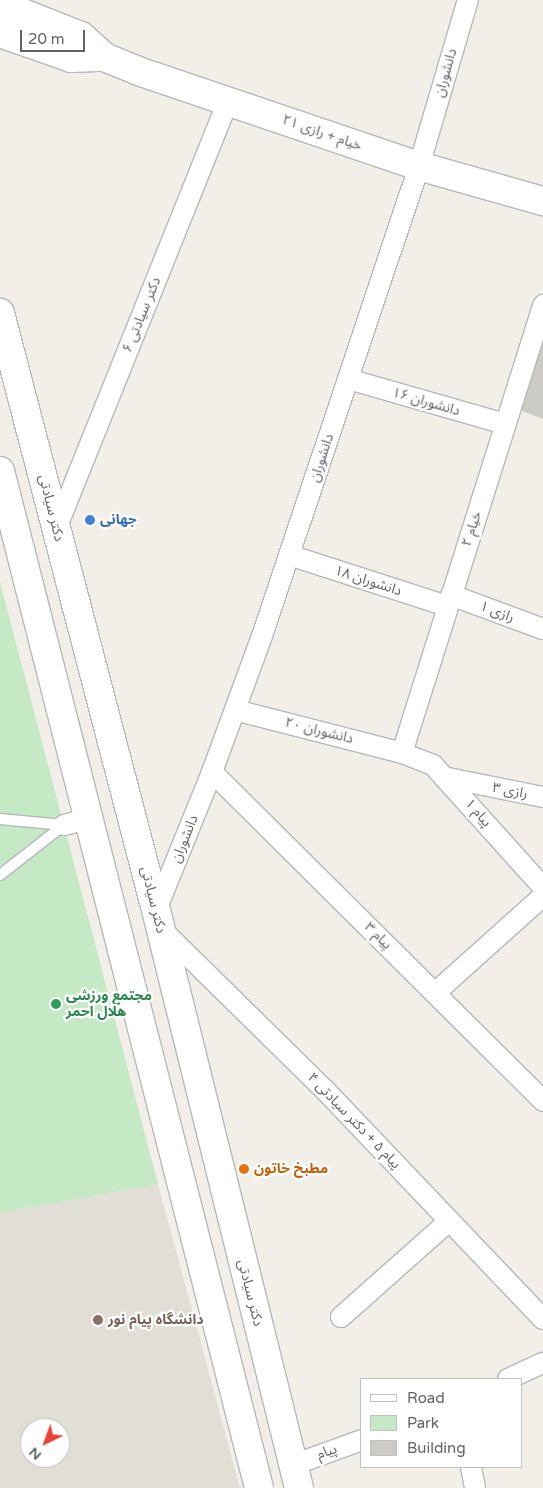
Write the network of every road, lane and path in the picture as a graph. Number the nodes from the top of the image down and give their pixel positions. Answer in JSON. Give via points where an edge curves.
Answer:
{"nodes":[{"id":1,"x":468,"y":0,"type":"edge"},
{"id":2,"x":0,"y":4,"type":"edge"},
{"id":3,"x":0,"y":32,"type":"edge"},
{"id":4,"x":0,"y":37,"type":"edge"},
{"id":5,"x":34,"y":43,"type":"junction"},
{"id":6,"x":104,"y":57,"type":"junction"},
{"id":7,"x":228,"y":102,"type":"junction"},
{"id":8,"x":419,"y":166,"type":"junction"},
{"id":9,"x":543,"y":201,"type":"edge"},
{"id":10,"x":543,"y":305,"type":"edge"},
{"id":11,"x":0,"y":313,"type":"edge"},
{"id":12,"x":348,"y":379,"type":"junction"},
{"id":13,"x":505,"y":424,"type":"junction"},
{"id":14,"x":0,"y":471,"type":"edge"},
{"id":15,"x":56,"y":529,"type":"junction"},
{"id":16,"x":289,"y":555,"type":"junction"},
{"id":17,"x":449,"y":600,"type":"junction"},
{"id":18,"x":543,"y":629,"type":"edge"},
{"id":19,"x":235,"y":710,"type":"junction"},
{"id":20,"x":402,"y":753,"type":"junction"},
{"id":21,"x":212,"y":772,"type":"junction"},
{"id":22,"x":448,"y":778,"type":"junction"},
{"id":23,"x":543,"y":797,"type":"edge"},
{"id":24,"x":0,"y":819,"type":"edge"},
{"id":25,"x":76,"y":822,"type":"junction"},
{"id":26,"x":0,"y":875,"type":"edge"},
{"id":27,"x":543,"y":887,"type":"edge"},
{"id":28,"x":543,"y":896,"type":"edge"},
{"id":29,"x":158,"y":919,"type":"junction"},
{"id":30,"x":435,"y":993,"type":"junction"},
{"id":31,"x":543,"y":1101,"type":"edge"},
{"id":32,"x":219,"y":1164,"type":"junction"},
{"id":33,"x":178,"y":1175,"type":"junction"},
{"id":34,"x":449,"y":1221,"type":"junction"},
{"id":35,"x":341,"y":1317,"type":"dead end"},
{"id":36,"x":543,"y":1319,"type":"edge"},
{"id":37,"x":542,"y":1366,"type":"edge"},
{"id":38,"x":511,"y":1378,"type":"edge"},
{"id":39,"x":360,"y":1441,"type":"edge"},
{"id":40,"x":471,"y":1468,"type":"edge"},
{"id":41,"x":296,"y":1476,"type":"edge"},
{"id":42,"x":259,"y":1488,"type":"edge"},
{"id":43,"x":475,"y":1488,"type":"edge"}],
"edges":[{"from":1,"to":8,"type":"street","name":"دانشوران"},
{"from":2,"to":6,"type":"street","name":"خیام + رازی ۲۱","via":[[81,36]]},
{"from":3,"to":5,"type":"street","name":"خیام + رازی ۲۱"},
{"from":4,"to":5,"type":"street"},
{"from":5,"to":6,"type":"street","name":"خیام + رازی ۲۱","via":[[71,58]]},
{"from":6,"to":7,"type":"street","name":"خیام + رازی ۲۱"},
{"from":7,"to":8,"type":"street","name":"خیام + رازی ۲۱"},
{"from":7,"to":15,"type":"street","name":"دکتر سیادتی ۶"},
{"from":8,"to":9,"type":"street","name":"خیام + رازی ۲۱"},
{"from":8,"to":12,"type":"street","name":"دانشوران"},
{"from":10,"to":13,"type":"street","name":"خیام ۲"},
{"from":11,"to":15,"type":"street","name":"دکتر سیادتی"},
{"from":12,"to":13,"type":"street","name":"دانشوران ۱۶"},
{"from":12,"to":16,"type":"street","name":"دانشوران"},
{"from":13,"to":17,"type":"street","name":"خیام ۲"},
{"from":14,"to":25,"type":"street"},
{"from":15,"to":29,"type":"street","name":"دکتر سیادتی"},
{"from":16,"to":17,"type":"street","name":"دانشوران ۱۸"},
{"from":16,"to":19,"type":"street","name":"دانشوران"},
{"from":17,"to":18,"type":"street","name":"رازی ۱"},
{"from":17,"to":20,"type":"street","name":"خیام ۲"},
{"from":19,"to":20,"type":"street","name":"دانشوران ۲۰"},
{"from":19,"to":21,"type":"street","name":"دانشوران"},
{"from":20,"to":22,"type":"street","name":"پیام ۱","via":[[433,765]]},
{"from":21,"to":29,"type":"street","name":"دانشوران"},
{"from":21,"to":30,"type":"street","name":"پیام ۳"},
{"from":22,"to":23,"type":"street","name":"رازی ۳"},
{"from":22,"to":27,"type":"street","name":"پیام ۱"},
{"from":24,"to":25,"type":"lane"},
{"from":25,"to":26,"type":"lane"},
{"from":25,"to":33,"type":"street"},
{"from":28,"to":30,"type":"street"},
{"from":29,"to":32,"type":"street","name":"دکتر سیادتی"},
{"from":29,"to":34,"type":"street","name":"پیام ۵ + دکتر سیادتی ۴"},
{"from":30,"to":31,"type":"street","name":"پیام ۳"},
{"from":32,"to":33,"type":"street"},
{"from":32,"to":41,"type":"street","name":"دکتر سیادتی"},
{"from":33,"to":42,"type":"street"},
{"from":34,"to":35,"type":"street"},
{"from":34,"to":36,"type":"street","name":"پیام ۵ + دکتر سیادتی ۴"},
{"from":37,"to":38,"type":"street"},
{"from":39,"to":41,"type":"street","name":"پیام"},
{"from":40,"to":43,"type":"street"}]}
